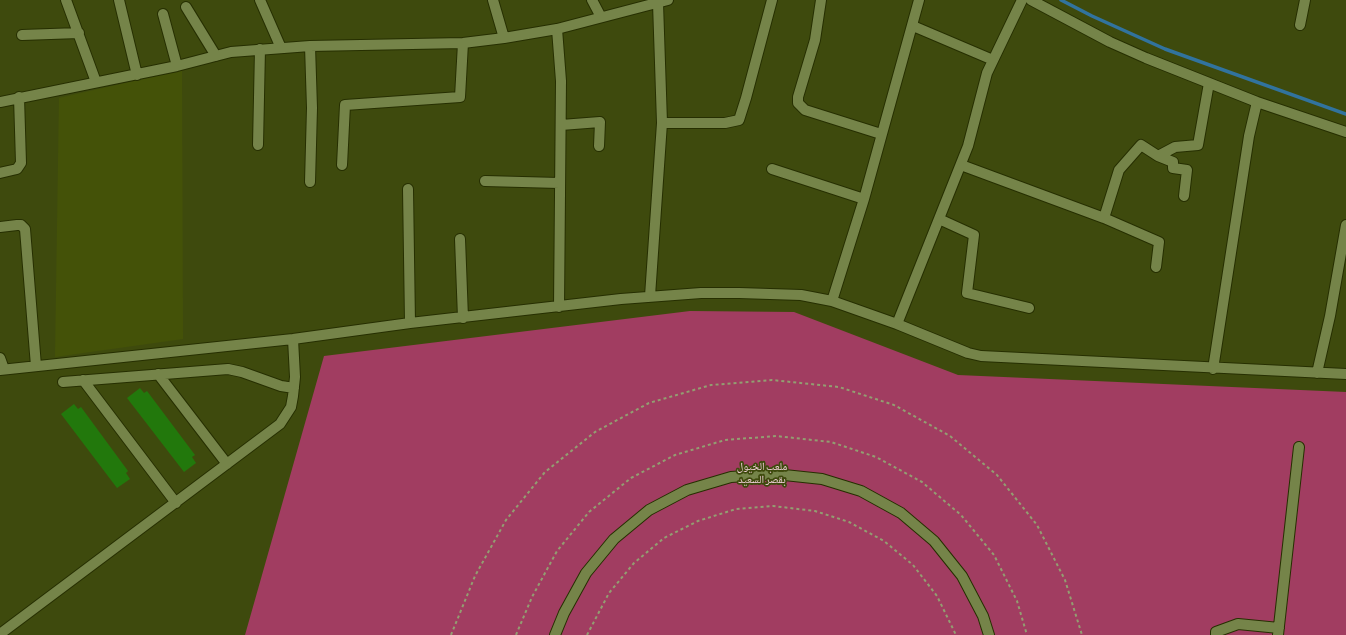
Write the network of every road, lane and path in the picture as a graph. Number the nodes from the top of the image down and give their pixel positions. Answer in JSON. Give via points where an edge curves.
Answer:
{"nodes":[{"id":1,"x":66,"y":0,"type":"edge"},
{"id":2,"x":119,"y":0,"type":"edge"},
{"id":3,"x":260,"y":0,"type":"edge"},
{"id":4,"x":492,"y":0,"type":"edge"},
{"id":5,"x":592,"y":0,"type":"edge"},
{"id":6,"x":772,"y":0,"type":"edge"},
{"id":7,"x":821,"y":0,"type":"edge"},
{"id":8,"x":919,"y":0,"type":"edge"},
{"id":9,"x":1022,"y":0,"type":"edge"},
{"id":10,"x":1031,"y":0,"type":"edge"},
{"id":11,"x":1305,"y":0,"type":"edge"},
{"id":12,"x":663,"y":1,"type":"edge"},
{"id":13,"x":186,"y":7,"type":"dead end"},
{"id":14,"x":163,"y":14,"type":"dead end"},
{"id":15,"x":601,"y":17,"type":"junction"},
{"id":16,"x":1300,"y":25,"type":"dead end"},
{"id":17,"x":913,"y":26,"type":"junction"},
{"id":18,"x":557,"y":29,"type":"junction"},
{"id":19,"x":79,"y":33,"type":"junction"},
{"id":20,"x":22,"y":35,"type":"dead end"},
{"id":21,"x":504,"y":38,"type":"junction"},
{"id":22,"x":463,"y":43,"type":"junction"},
{"id":23,"x":310,"y":46,"type":"junction"},
{"id":24,"x":281,"y":48,"type":"junction"},
{"id":25,"x":260,"y":49,"type":"junction"},
{"id":26,"x":216,"y":56,"type":"junction"},
{"id":27,"x":993,"y":60,"type":"junction"},
{"id":28,"x":177,"y":66,"type":"junction"},
{"id":29,"x":137,"y":75,"type":"junction"},
{"id":30,"x":96,"y":82,"type":"junction"},
{"id":31,"x":1209,"y":83,"type":"junction"},
{"id":32,"x":19,"y":97,"type":"junction"},
{"id":33,"x":0,"y":102,"type":"edge"},
{"id":34,"x":1257,"y":102,"type":"junction"},
{"id":35,"x":662,"y":123,"type":"junction"},
{"id":36,"x":561,"y":125,"type":"junction"},
{"id":37,"x":1346,"y":132,"type":"edge"},
{"id":38,"x":881,"y":134,"type":"junction"},
{"id":39,"x":258,"y":146,"type":"dead end"},
{"id":40,"x":599,"y":146,"type":"dead end"},
{"id":41,"x":1158,"y":156,"type":"junction"},
{"id":42,"x":342,"y":165,"type":"dead end"},
{"id":43,"x":961,"y":165,"type":"junction"},
{"id":44,"x":772,"y":169,"type":"dead end"},
{"id":45,"x":0,"y":173,"type":"edge"},
{"id":46,"x":484,"y":181,"type":"dead end"},
{"id":47,"x":310,"y":182,"type":"dead end"},
{"id":48,"x":559,"y":184,"type":"junction"},
{"id":49,"x":408,"y":189,"type":"dead end"},
{"id":50,"x":1184,"y":196,"type":"dead end"},
{"id":51,"x":864,"y":198,"type":"junction"},
{"id":52,"x":1104,"y":218,"type":"junction"},
{"id":53,"x":939,"y":220,"type":"junction"},
{"id":54,"x":1346,"y":225,"type":"edge"},
{"id":55,"x":0,"y":227,"type":"edge"},
{"id":56,"x":460,"y":239,"type":"dead end"},
{"id":57,"x":1156,"y":267,"type":"dead end"},
{"id":58,"x":650,"y":296,"type":"junction"},
{"id":59,"x":832,"y":301,"type":"junction"},
{"id":60,"x":559,"y":307,"type":"junction"},
{"id":61,"x":1029,"y":308,"type":"dead end"},
{"id":62,"x":463,"y":318,"type":"junction"},
{"id":63,"x":410,"y":323,"type":"junction"},
{"id":64,"x":897,"y":324,"type":"junction"},
{"id":65,"x":293,"y":339,"type":"junction"},
{"id":66,"x":0,"y":358,"type":"edge"},
{"id":67,"x":36,"y":366,"type":"junction"},
{"id":68,"x":1213,"y":369,"type":"junction"},
{"id":69,"x":2,"y":370,"type":"edge"},
{"id":70,"x":1317,"y":373,"type":"junction"},
{"id":71,"x":158,"y":374,"type":"junction"},
{"id":72,"x":1346,"y":374,"type":"edge"},
{"id":73,"x":83,"y":380,"type":"junction"},
{"id":74,"x":63,"y":382,"type":"dead end"},
{"id":75,"x":294,"y":388,"type":"junction"},
{"id":76,"x":1298,"y":447,"type":"dead end"},
{"id":77,"x":227,"y":464,"type":"junction"},
{"id":78,"x":176,"y":502,"type":"junction"},
{"id":79,"x":1278,"y":631,"type":"edge"},
{"id":80,"x":0,"y":634,"type":"edge"},
{"id":81,"x":451,"y":635,"type":"edge"},
{"id":82,"x":516,"y":635,"type":"edge"},
{"id":83,"x":555,"y":635,"type":"edge"},
{"id":84,"x":587,"y":635,"type":"edge"},
{"id":85,"x":956,"y":635,"type":"edge"},
{"id":86,"x":988,"y":635,"type":"edge"},
{"id":87,"x":1027,"y":635,"type":"edge"},
{"id":88,"x":1082,"y":635,"type":"edge"},
{"id":89,"x":1216,"y":635,"type":"edge"}],
"edges":[{"from":1,"to":19,"type":"street"},
{"from":2,"to":29,"type":"street"},
{"from":3,"to":24,"type":"street"},
{"from":4,"to":21,"type":"street"},
{"from":5,"to":15,"type":"street"},
{"from":6,"to":35,"type":"street","via":[[739,120],[725,123]]},
{"from":7,"to":38,"type":"street","via":[[815,40],[798,103],[805,110]]},
{"from":8,"to":17,"type":"street"},
{"from":9,"to":27,"type":"street"},
{"from":10,"to":31,"type":"street","via":[[1110,42]]},
{"from":11,"to":16,"type":"street"},
{"from":12,"to":15,"type":"street"},
{"from":12,"to":35,"type":"street"},
{"from":13,"to":26,"type":"street"},
{"from":14,"to":28,"type":"street"},
{"from":15,"to":18,"type":"street"},
{"from":17,"to":27,"type":"street"},
{"from":17,"to":38,"type":"street"},
{"from":18,"to":21,"type":"street"},
{"from":18,"to":36,"type":"street"},
{"from":19,"to":20,"type":"street"},
{"from":19,"to":30,"type":"street"},
{"from":21,"to":22,"type":"street"},
{"from":22,"to":23,"type":"street"},
{"from":22,"to":42,"type":"street","via":[[460,97],[345,105]]},
{"from":23,"to":24,"type":"street"},
{"from":23,"to":47,"type":"street"},
{"from":24,"to":25,"type":"street"},
{"from":25,"to":26,"type":"street"},
{"from":25,"to":39,"type":"street"},
{"from":26,"to":28,"type":"street"},
{"from":27,"to":43,"type":"street"},
{"from":28,"to":29,"type":"street"},
{"from":29,"to":30,"type":"street"},
{"from":30,"to":32,"type":"street"},
{"from":31,"to":34,"type":"street"},
{"from":31,"to":41,"type":"street","via":[[1198,145],[1175,147]]},
{"from":32,"to":33,"type":"street"},
{"from":32,"to":45,"type":"street","via":[[21,163],[17,168]]},
{"from":34,"to":37,"type":"street"},
{"from":34,"to":68,"type":"street"},
{"from":35,"to":58,"type":"street"},
{"from":36,"to":40,"type":"street","via":[[600,122]]},
{"from":36,"to":48,"type":"street"},
{"from":38,"to":51,"type":"street"},
{"from":41,"to":50,"type":"street","via":[[1173,162],[1173,168],[1187,170]]},
{"from":41,"to":52,"type":"street","via":[[1141,145],[1119,170]]},
{"from":43,"to":52,"type":"street"},
{"from":43,"to":53,"type":"street"},
{"from":44,"to":51,"type":"street"},
{"from":46,"to":48,"type":"street"},
{"from":48,"to":60,"type":"street"},
{"from":49,"to":63,"type":"street"},
{"from":51,"to":59,"type":"street"},
{"from":52,"to":57,"type":"street","via":[[1160,242]]},
{"from":53,"to":61,"type":"street","via":[[974,235],[968,293]]},
{"from":53,"to":64,"type":"street"},
{"from":54,"to":70,"type":"street"},
{"from":55,"to":67,"type":"street","via":[[21,225],[26,229]]},
{"from":56,"to":62,"type":"street"},
{"from":58,"to":59,"type":"street","via":[[701,293],[784,294]]},
{"from":58,"to":60,"type":"street"},
{"from":59,"to":64,"type":"street"},
{"from":60,"to":62,"type":"street"},
{"from":62,"to":63,"type":"street"},
{"from":63,"to":65,"type":"street"},
{"from":64,"to":68,"type":"street","via":[[981,356]]},
{"from":65,"to":67,"type":"street"},
{"from":65,"to":75,"type":"street"},
{"from":66,"to":69,"type":"street"},
{"from":67,"to":69,"type":"street"},
{"from":68,"to":70,"type":"street"},
{"from":70,"to":72,"type":"street"},
{"from":71,"to":73,"type":"street"},
{"from":71,"to":75,"type":"street","via":[[228,369]]},
{"from":71,"to":77,"type":"street"},
{"from":73,"to":74,"type":"street"},
{"from":73,"to":78,"type":"street"},
{"from":75,"to":77,"type":"street","via":[[291,407],[280,424]]},
{"from":76,"to":79,"type":"street"},
{"from":77,"to":78,"type":"street"},
{"from":78,"to":80,"type":"street"},
{"from":79,"to":89,"type":"street","via":[[1238,624],[1216,632]]},
{"from":81,"to":88,"type":"path","via":[[475,576],[506,520],[545,472],[596,432],[649,403],[711,385],[772,380],[839,387],[894,405],[950,436],[997,475],[1037,525],[1066,580]]},
{"from":82,"to":87,"type":"path","via":[[532,597],[557,551],[589,512],[631,478],[675,455],[726,440],[776,436],[831,442],[876,457],[922,482],[961,515],[994,555],[1017,601]]},
{"from":83,"to":86,"type":"street","via":[[586,573],[614,539],[649,510],[688,490],[731,477],[774,474],[822,479],[861,492],[901,513],[934,541],[962,576],[983,616]]},
{"from":84,"to":85,"type":"path","via":[[609,593],[634,563],[664,538],[698,521],[736,509],[773,506],[815,511],[849,522],[884,541],[912,565],[937,596]]}]}
